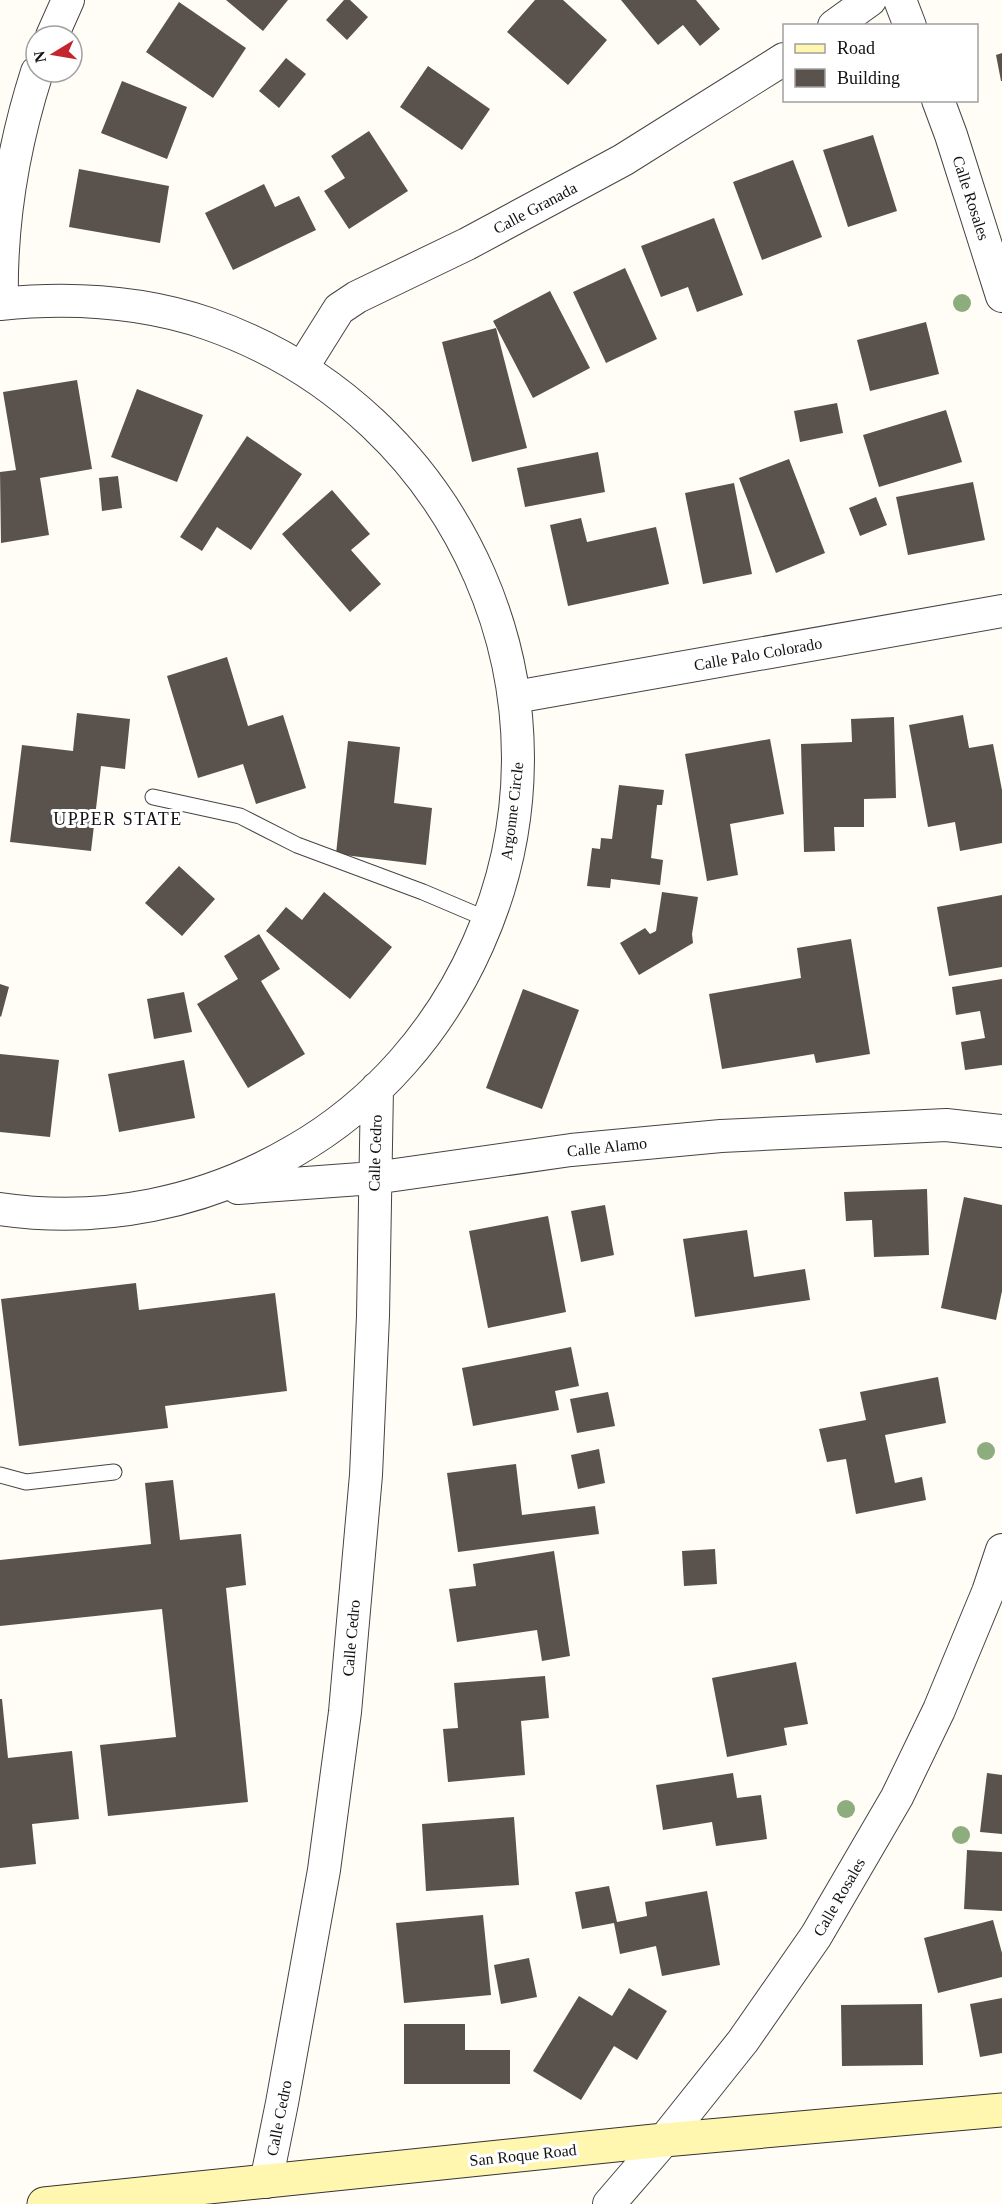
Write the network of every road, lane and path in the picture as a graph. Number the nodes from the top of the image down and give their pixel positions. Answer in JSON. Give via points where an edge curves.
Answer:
{"nodes":[{"id":1,"x":68,"y":0,"type":"edge"},
{"id":2,"x":870,"y":0,"type":"edge"},
{"id":3,"x":900,"y":0,"type":"edge"},
{"id":4,"x":57,"y":24,"type":"edge"},
{"id":5,"x":837,"y":24,"type":"edge"},
{"id":6,"x":909,"y":24,"type":"edge"},
{"id":7,"x":783,"y":61,"type":"edge"},
{"id":8,"x":33,"y":84,"type":"edge"},
{"id":9,"x":939,"y":102,"type":"edge"},
{"id":10,"x":1002,"y":296,"type":"edge"},
{"id":11,"x":1,"y":304,"type":"edge"},
{"id":12,"x":302,"y":368,"type":"junction"},
{"id":13,"x":1002,"y":611,"type":"edge"},
{"id":14,"x":514,"y":697,"type":"junction"},
{"id":15,"x":153,"y":797,"type":"dead end"},
{"id":16,"x":489,"y":920,"type":"junction"},
{"id":17,"x":377,"y":1088,"type":"junction"},
{"id":18,"x":1002,"y":1131,"type":"edge"},
{"id":19,"x":374,"y":1178,"type":"junction"},
{"id":20,"x":214,"y":1189,"type":"junction"},
{"id":21,"x":0,"y":1209,"type":"edge"},
{"id":22,"x":114,"y":1472,"type":"dead end"},
{"id":23,"x":0,"y":1475,"type":"edge"},
{"id":24,"x":1002,"y":1550,"type":"edge"},
{"id":25,"x":1002,"y":2110,"type":"edge"},
{"id":26,"x":664,"y":2140,"type":"junction"},
{"id":27,"x":266,"y":2181,"type":"junction"},
{"id":28,"x":44,"y":2204,"type":"edge"},
{"id":29,"x":609,"y":2204,"type":"edge"}],
"edges":[{"from":1,"to":4,"type":"street"},
{"from":2,"to":5,"type":"street"},
{"from":3,"to":6,"type":"street"},
{"from":7,"to":12,"type":"street","name":"Calle Granada","via":[[623,160],[467,244],[357,297],[339,309]]},
{"from":8,"to":11,"type":"street","via":[[9,183]]},
{"from":9,"to":10,"type":"street","name":"Calle Rosales"},
{"from":11,"to":12,"type":"street","name":"Argonne Circle","via":[[54,300],[157,310],[256,343]]},
{"from":12,"to":14,"type":"street","name":"Argonne Circle","via":[[349,401],[391,441],[428,485],[460,533],[485,585],[503,640]]},
{"from":13,"to":14,"type":"street","name":"Calle Palo Colorado"},
{"from":14,"to":16,"type":"street","name":"Argonne Circle","via":[[519,753],[516,810],[506,866]]},
{"from":15,"to":16,"type":"lane","via":[[240,816],[297,845]]},
{"from":16,"to":17,"type":"street","name":"Argonne Circle","via":[[466,972],[436,1021]]},
{"from":17,"to":19,"type":"street","name":"Calle Cedro"},
{"from":17,"to":20,"type":"street","name":"Argonne Circle","via":[[316,1138],[267,1167]]},
{"from":18,"to":19,"type":"street","name":"Calle Alamo","via":[[946,1125],[721,1136],[571,1150]]},
{"from":19,"to":20,"type":"street","name":"Calle Alamo"},
{"from":19,"to":27,"type":"street","name":"Calle Cedro","via":[[366,1475],[345,1712],[324,1870]]},
{"from":20,"to":21,"type":"street","name":"Argonne Circle","via":[[155,1205],[94,1214],[33,1214]]},
{"from":22,"to":23,"type":"lane","via":[[26,1482]]},
{"from":24,"to":26,"type":"street","name":"Calle Rosales","via":[[939,1710],[897,1797],[816,1936],[743,2041]]},
{"from":25,"to":26,"type":"street","name":"San Roque Road"},
{"from":26,"to":27,"type":"street","name":"San Roque Road"},
{"from":26,"to":29,"type":"street","name":"Calle Rosales"},
{"from":27,"to":28,"type":"street","name":"San Roque Road"}]}
